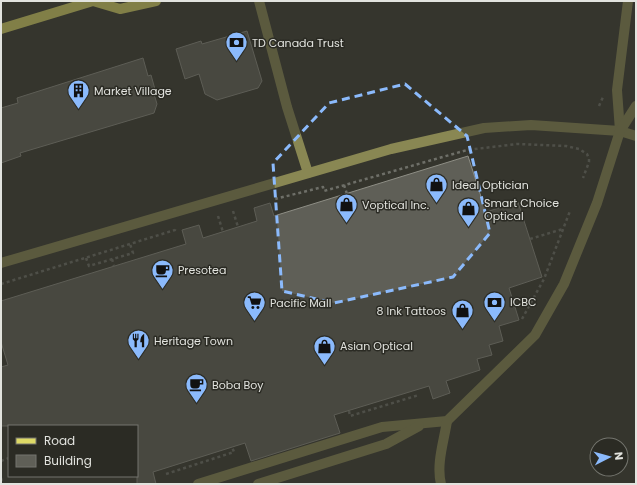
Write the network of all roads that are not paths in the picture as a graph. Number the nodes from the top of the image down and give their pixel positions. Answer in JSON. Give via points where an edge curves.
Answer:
{"nodes":[{"id":1,"x":93,"y":1,"type":"edge"},
{"id":2,"x":156,"y":1,"type":"edge"},
{"id":3,"x":259,"y":1,"type":"edge"},
{"id":4,"x":628,"y":1,"type":"edge"},
{"id":5,"x":1,"y":30,"type":"edge"},
{"id":6,"x":636,"y":106,"type":"edge"},
{"id":7,"x":620,"y":131,"type":"junction"},
{"id":8,"x":636,"y":136,"type":"edge"},
{"id":9,"x":308,"y":173,"type":"junction"},
{"id":10,"x":1,"y":263,"type":"edge"},
{"id":11,"x":447,"y":421,"type":"junction"},
{"id":12,"x":423,"y":423,"type":"junction"},
{"id":13,"x":198,"y":484,"type":"edge"},
{"id":14,"x":258,"y":484,"type":"edge"},
{"id":15,"x":441,"y":484,"type":"edge"}],
"edges":[{"from":1,"to":2,"type":"main road","via":[[120,9]]},
{"from":1,"to":5,"type":"main road"},
{"from":3,"to":9,"type":"lane","via":[[287,107]]},
{"from":4,"to":7,"type":"lane","via":[[617,90]]},
{"from":6,"to":7,"type":"lane"},
{"from":7,"to":8,"type":"lane"},
{"from":7,"to":9,"type":"lane","via":[[531,125],[484,128],[391,149]]},
{"from":7,"to":11,"type":"lane","via":[[596,203],[564,284],[535,335]]},
{"from":9,"to":10,"type":"lane"},
{"from":11,"to":12,"type":"lane"},
{"from":11,"to":15,"type":"lane","via":[[440,461]]},
{"from":12,"to":13,"type":"lane","via":[[382,427]]},
{"from":12,"to":14,"type":"lane","via":[[386,444]]}]}
